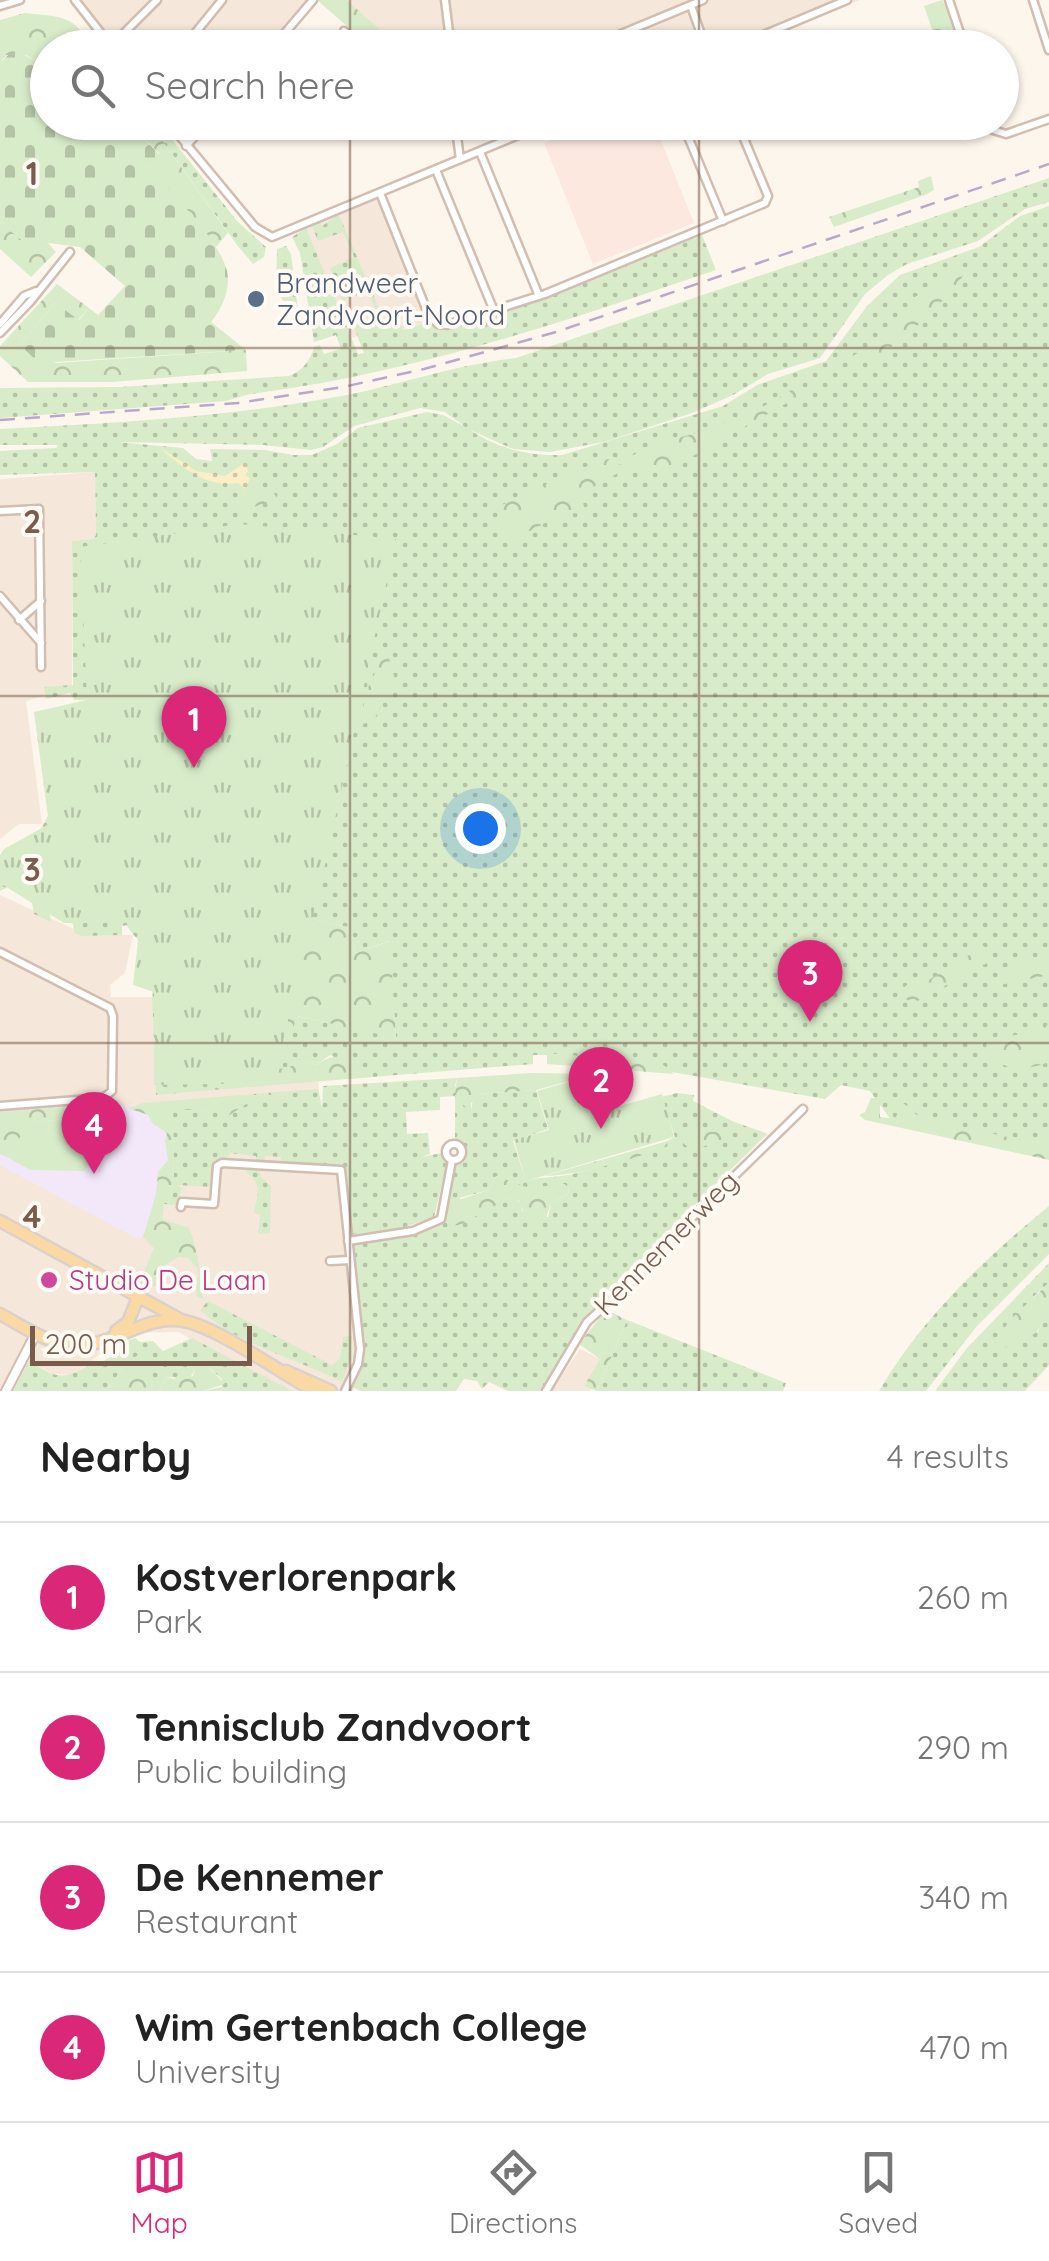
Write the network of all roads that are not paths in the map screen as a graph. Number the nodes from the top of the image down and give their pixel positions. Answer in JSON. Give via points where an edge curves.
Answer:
{"nodes":[{"id":1,"x":20,"y":0,"type":"edge"},
{"id":2,"x":75,"y":0,"type":"edge"},
{"id":3,"x":144,"y":0,"type":"edge"},
{"id":4,"x":222,"y":0,"type":"edge"},
{"id":5,"x":313,"y":0,"type":"edge"},
{"id":6,"x":445,"y":0,"type":"edge"},
{"id":7,"x":703,"y":0,"type":"edge"},
{"id":8,"x":847,"y":0,"type":"edge"},
{"id":9,"x":948,"y":0,"type":"edge"},
{"id":10,"x":1032,"y":0,"type":"edge"},
{"id":11,"x":154,"y":3,"type":"edge"},
{"id":12,"x":0,"y":6,"type":"edge"},
{"id":13,"x":691,"y":6,"type":"junction"},
{"id":14,"x":99,"y":30,"type":"edge"},
{"id":15,"x":128,"y":30,"type":"edge"},
{"id":16,"x":197,"y":30,"type":"edge"},
{"id":17,"x":287,"y":30,"type":"edge"},
{"id":18,"x":448,"y":30,"type":"edge"},
{"id":19,"x":632,"y":30,"type":"edge"},
{"id":20,"x":700,"y":30,"type":"edge"},
{"id":21,"x":775,"y":30,"type":"edge"},
{"id":22,"x":959,"y":30,"type":"edge"},
{"id":23,"x":1049,"y":50,"type":"edge"},
{"id":24,"x":1049,"y":119,"type":"edge"},
{"id":25,"x":1019,"y":129,"type":"edge"},
{"id":26,"x":182,"y":140,"type":"edge"},
{"id":27,"x":192,"y":140,"type":"edge"},
{"id":28,"x":457,"y":140,"type":"edge"},
{"id":29,"x":508,"y":140,"type":"edge"},
{"id":30,"x":689,"y":140,"type":"edge"},
{"id":31,"x":744,"y":140,"type":"edge"},
{"id":32,"x":186,"y":146,"type":"junction"},
{"id":33,"x":480,"y":152,"type":"junction"},
{"id":34,"x":460,"y":160,"type":"junction"},
{"id":35,"x":436,"y":170,"type":"junction"},
{"id":36,"x":380,"y":192,"type":"junction"},
{"id":37,"x":723,"y":221,"type":"junction"},
{"id":38,"x":70,"y":252,"type":"dead end"},
{"id":39,"x":539,"y":296,"type":"junction"},
{"id":40,"x":494,"y":311,"type":"junction"},
{"id":41,"x":4,"y":321,"type":"edge"},
{"id":42,"x":0,"y":333,"type":"edge"},
{"id":43,"x":0,"y":511,"type":"edge"},
{"id":44,"x":0,"y":596,"type":"edge"},
{"id":45,"x":42,"y":601,"type":"junction"},
{"id":46,"x":19,"y":620,"type":"junction"},
{"id":47,"x":41,"y":643,"type":"junction"},
{"id":48,"x":41,"y":667,"type":"dead end"},
{"id":49,"x":0,"y":952,"type":"edge"},
{"id":50,"x":0,"y":1106,"type":"edge"},
{"id":51,"x":803,"y":1109,"type":"dead end"},
{"id":52,"x":452,"y":1160,"type":"dead end"},
{"id":53,"x":181,"y":1207,"type":"dead end"},
{"id":54,"x":0,"y":1221,"type":"edge"},
{"id":55,"x":348,"y":1241,"type":"junction"},
{"id":56,"x":350,"y":1260,"type":"junction"},
{"id":57,"x":330,"y":1261,"type":"dead end"},
{"id":58,"x":139,"y":1295,"type":"junction"},
{"id":59,"x":0,"y":1314,"type":"edge"},
{"id":60,"x":182,"y":1321,"type":"junction"},
{"id":61,"x":36,"y":1333,"type":"junction"},
{"id":62,"x":102,"y":1341,"type":"junction"},
{"id":63,"x":275,"y":1368,"type":"junction"},
{"id":64,"x":6,"y":1391,"type":"edge"},
{"id":65,"x":314,"y":1391,"type":"edge"},
{"id":66,"x":331,"y":1391,"type":"edge"},
{"id":67,"x":345,"y":1391,"type":"edge"},
{"id":68,"x":546,"y":1391,"type":"edge"}],
"edges":[{"from":1,"to":12,"type":"street"},
{"from":2,"to":14,"type":"street"},
{"from":3,"to":11,"type":"street"},
{"from":4,"to":16,"type":"street"},
{"from":5,"to":17,"type":"street"},
{"from":6,"to":18,"type":"street"},
{"from":7,"to":13,"type":"street"},
{"from":8,"to":21,"type":"street"},
{"from":9,"to":22,"type":"street"},
{"from":10,"to":23,"type":"street"},
{"from":11,"to":15,"type":"street"},
{"from":13,"to":19,"type":"street"},
{"from":13,"to":20,"type":"street"},
{"from":24,"to":25,"type":"street"},
{"from":26,"to":32,"type":"street"},
{"from":27,"to":32,"type":"street"},
{"from":28,"to":34,"type":"street"},
{"from":29,"to":33,"type":"street"},
{"from":30,"to":37,"type":"street"},
{"from":31,"to":37,"type":"street","via":[[768,200]]},
{"from":32,"to":36,"type":"street","via":[[259,232],[272,237]]},
{"from":33,"to":34,"type":"street"},
{"from":33,"to":39,"type":"street"},
{"from":34,"to":35,"type":"street"},
{"from":35,"to":36,"type":"street"},
{"from":35,"to":40,"type":"street"},
{"from":36,"to":40,"type":"street","via":[[434,322],[451,324]]},
{"from":37,"to":39,"type":"street"},
{"from":38,"to":41,"type":"street"},
{"from":39,"to":40,"type":"street"},
{"from":41,"to":42,"type":"street"},
{"from":43,"to":45,"type":"street","via":[[39,508]]},
{"from":44,"to":46,"type":"street"},
{"from":45,"to":46,"type":"street"},
{"from":45,"to":47,"type":"street"},
{"from":46,"to":47,"type":"street"},
{"from":47,"to":48,"type":"street"},
{"from":49,"to":50,"type":"street","via":[[110,1008],[114,1060],[110,1094]]},
{"from":51,"to":68,"type":"street","name":"Kennemerweg","via":[[588,1322]]},
{"from":52,"to":55,"type":"street","via":[[442,1219],[413,1231]]},
{"from":53,"to":55,"type":"street","via":[[214,1204],[222,1163],[341,1170]]},
{"from":54,"to":58,"type":"main road"},
{"from":55,"to":56,"type":"street"},
{"from":56,"to":57,"type":"street"},
{"from":56,"to":67,"type":"street","via":[[360,1349]]},
{"from":58,"to":60,"type":"main road"},
{"from":58,"to":62,"type":"main road","via":[[128,1322]]},
{"from":59,"to":61,"type":"main road"},
{"from":60,"to":62,"type":"main road","via":[[140,1325]]},
{"from":60,"to":63,"type":"main road"},
{"from":61,"to":62,"type":"main road","via":[[76,1346]]},
{"from":61,"to":64,"type":"street"},
{"from":63,"to":65,"type":"main road"},
{"from":63,"to":66,"type":"main road"}]}
